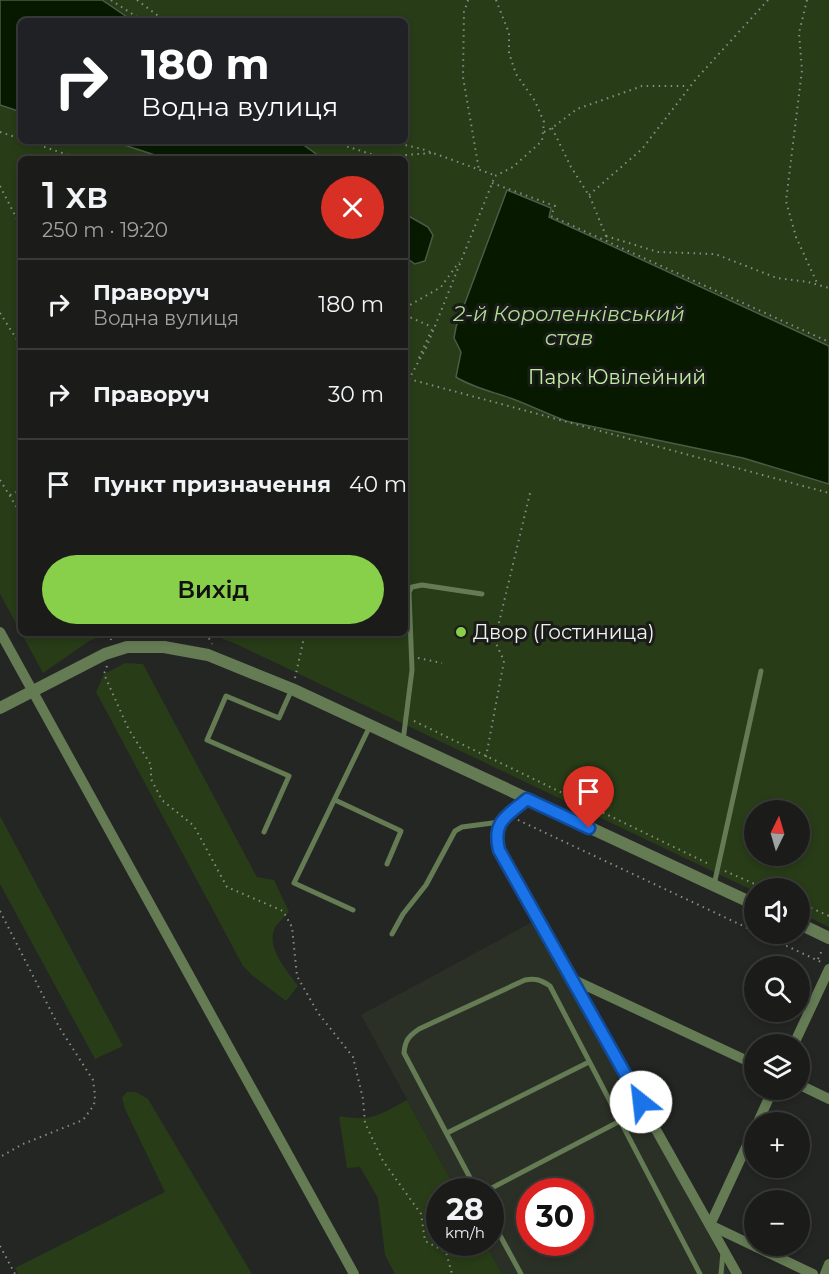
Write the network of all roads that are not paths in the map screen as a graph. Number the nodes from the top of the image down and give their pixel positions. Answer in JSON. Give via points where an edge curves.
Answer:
{"nodes":[{"id":1,"x":482,"y":594,"type":"dead end"},
{"id":2,"x":0,"y":632,"type":"edge"},
{"id":3,"x":761,"y":671,"type":"dead end"},
{"id":4,"x":292,"y":689,"type":"junction"},
{"id":5,"x":33,"y":691,"type":"junction"},
{"id":6,"x":0,"y":708,"type":"edge"},
{"id":7,"x":370,"y":726,"type":"junction"},
{"id":8,"x":403,"y":741,"type":"junction"},
{"id":9,"x":527,"y":799,"type":"junction"},
{"id":10,"x":334,"y":800,"type":"junction"},
{"id":11,"x":503,"y":819,"type":"junction"},
{"id":12,"x":264,"y":832,"type":"dead end"},
{"id":13,"x":387,"y":864,"type":"dead end"},
{"id":14,"x":714,"y":885,"type":"junction"},
{"id":15,"x":744,"y":899,"type":"edge"},
{"id":16,"x":353,"y":910,"type":"dead end"},
{"id":17,"x":810,"y":929,"type":"edge"},
{"id":18,"x":392,"y":934,"type":"dead end"},
{"id":19,"x":829,"y":938,"type":"edge"},
{"id":20,"x":826,"y":966,"type":"edge"},
{"id":21,"x":572,"y":979,"type":"junction"},
{"id":22,"x":798,"y":1034,"type":"edge"},
{"id":23,"x":744,"y":1059,"type":"edge"},
{"id":24,"x":589,"y":1062,"type":"junction"},
{"id":25,"x":810,"y":1090,"type":"edge"},
{"id":26,"x":829,"y":1099,"type":"edge"},
{"id":27,"x":620,"y":1121,"type":"junction"},
{"id":28,"x":447,"y":1133,"type":"junction"},
{"id":29,"x":744,"y":1152,"type":"edge"},
{"id":30,"x":470,"y":1178,"type":"edge"},
{"id":31,"x":504,"y":1182,"type":"edge"},
{"id":32,"x":710,"y":1225,"type":"junction"},
{"id":33,"x":504,"y":1243,"type":"edge"},
{"id":34,"x":723,"y":1248,"type":"junction"},
{"id":35,"x":829,"y":1264,"type":"edge"},
{"id":36,"x":354,"y":1274,"type":"edge"},
{"id":37,"x":521,"y":1274,"type":"edge"},
{"id":38,"x":700,"y":1274,"type":"edge"},
{"id":39,"x":721,"y":1274,"type":"edge"},
{"id":40,"x":737,"y":1274,"type":"edge"},
{"id":41,"x":813,"y":1274,"type":"edge"},
{"id":42,"x":825,"y":1274,"type":"edge"}],
"edges":[{"from":1,"to":8,"type":"lane","via":[[422,585],[409,592],[412,657]]},
{"from":2,"to":5,"type":"street"},
{"from":3,"to":14,"type":"lane"},
{"from":4,"to":5,"type":"street","via":[[221,660],[182,649],[139,645],[110,652]]},
{"from":4,"to":7,"type":"street"},
{"from":4,"to":12,"type":"lane","via":[[279,718],[226,696],[207,740],[289,776]]},
{"from":5,"to":6,"type":"street"},
{"from":5,"to":36,"type":"street"},
{"from":7,"to":8,"type":"street"},
{"from":7,"to":10,"type":"lane"},
{"from":8,"to":9,"type":"street"},
{"from":9,"to":11,"type":"street"},
{"from":9,"to":14,"type":"street"},
{"from":10,"to":13,"type":"lane","via":[[401,831]]},
{"from":10,"to":16,"type":"lane","via":[[294,883]]},
{"from":11,"to":18,"type":"lane","via":[[455,831],[426,885]]},
{"from":11,"to":21,"type":"street","via":[[497,831],[499,850]]},
{"from":14,"to":15,"type":"street"},
{"from":17,"to":19,"type":"street"},
{"from":20,"to":22,"type":"street"},
{"from":21,"to":23,"type":"street"},
{"from":21,"to":32,"type":"street"},
{"from":24,"to":27,"type":"lane"},
{"from":24,"to":28,"type":"lane"},
{"from":24,"to":28,"type":"lane","via":[[550,986],[533,978],[419,1029],[405,1042],[404,1053]]},
{"from":25,"to":26,"type":"street"},
{"from":27,"to":31,"type":"lane"},
{"from":27,"to":38,"type":"lane"},
{"from":28,"to":30,"type":"lane"},
{"from":29,"to":32,"type":"street"},
{"from":32,"to":34,"type":"street"},
{"from":32,"to":41,"type":"street"},
{"from":33,"to":37,"type":"lane"},
{"from":34,"to":39,"type":"lane"},
{"from":34,"to":40,"type":"street"},
{"from":35,"to":42,"type":"street"}]}
